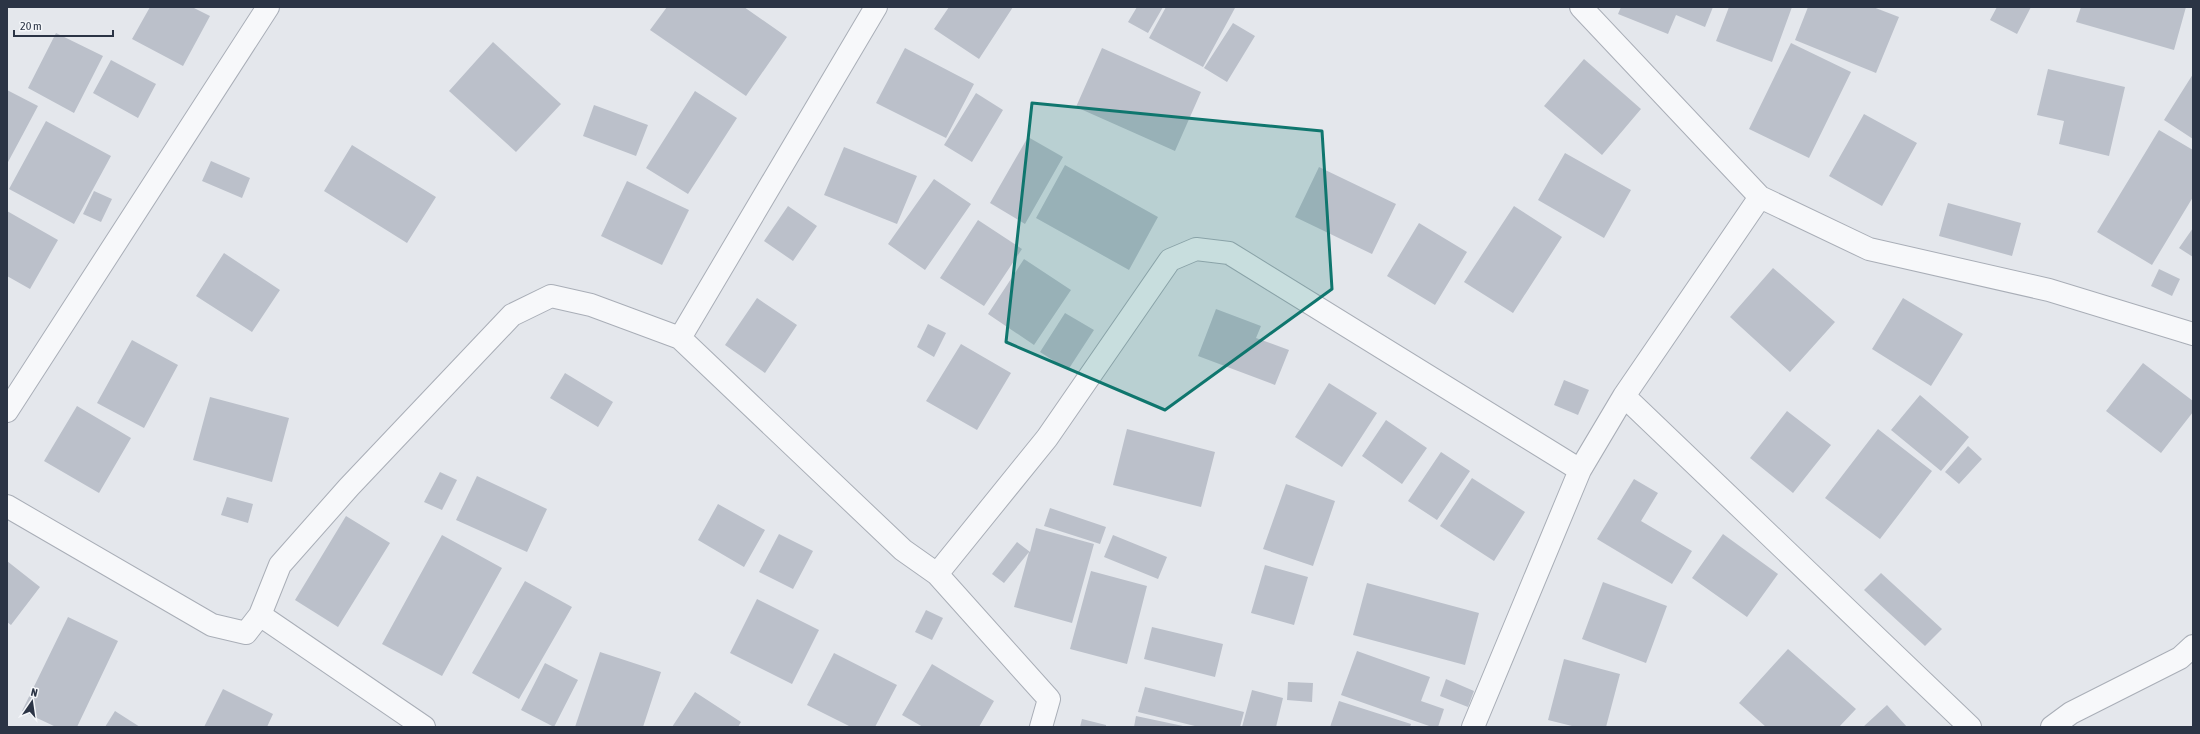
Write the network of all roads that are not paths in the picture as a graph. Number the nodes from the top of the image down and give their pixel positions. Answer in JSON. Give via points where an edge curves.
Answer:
{"nodes":[{"id":1,"x":268,"y":7,"type":"edge"},
{"id":2,"x":876,"y":7,"type":"edge"},
{"id":3,"x":1581,"y":7,"type":"edge"},
{"id":4,"x":1760,"y":197,"type":"junction"},
{"id":5,"x":2193,"y":334,"type":"edge"},
{"id":6,"x":680,"y":338,"type":"junction"},
{"id":7,"x":1624,"y":396,"type":"junction"},
{"id":8,"x":7,"y":411,"type":"edge"},
{"id":9,"x":1580,"y":470,"type":"junction"},
{"id":10,"x":7,"y":506,"type":"edge"},
{"id":11,"x":937,"y":574,"type":"junction"},
{"id":12,"x":260,"y":615,"type":"junction"},
{"id":13,"x":2189,"y":658,"type":"edge"},
{"id":14,"x":424,"y":727,"type":"edge"},
{"id":15,"x":1041,"y":727,"type":"edge"},
{"id":16,"x":1473,"y":727,"type":"edge"},
{"id":17,"x":1970,"y":727,"type":"edge"},
{"id":18,"x":2052,"y":727,"type":"edge"}],
"edges":[{"from":1,"to":8,"type":"street"},
{"from":2,"to":6,"type":"street"},
{"from":3,"to":4,"type":"street"},
{"from":4,"to":5,"type":"street","via":[[1869,249],[2049,290]]},
{"from":4,"to":7,"type":"street"},
{"from":6,"to":11,"type":"street","via":[[903,550]]},
{"from":6,"to":12,"type":"street","via":[[591,305],[551,296],[512,315],[349,487],[280,565]]},
{"from":7,"to":9,"type":"street"},
{"from":7,"to":17,"type":"street"},
{"from":9,"to":11,"type":"street","via":[[1229,253],[1196,249],[1170,260],[1047,438]]},
{"from":9,"to":16,"type":"street"},
{"from":10,"to":12,"type":"street","via":[[212,625],[246,633]]},
{"from":11,"to":15,"type":"street","via":[[1049,699]]},
{"from":12,"to":14,"type":"street"},
{"from":13,"to":18,"type":"street","via":[[2071,713]]}]}
